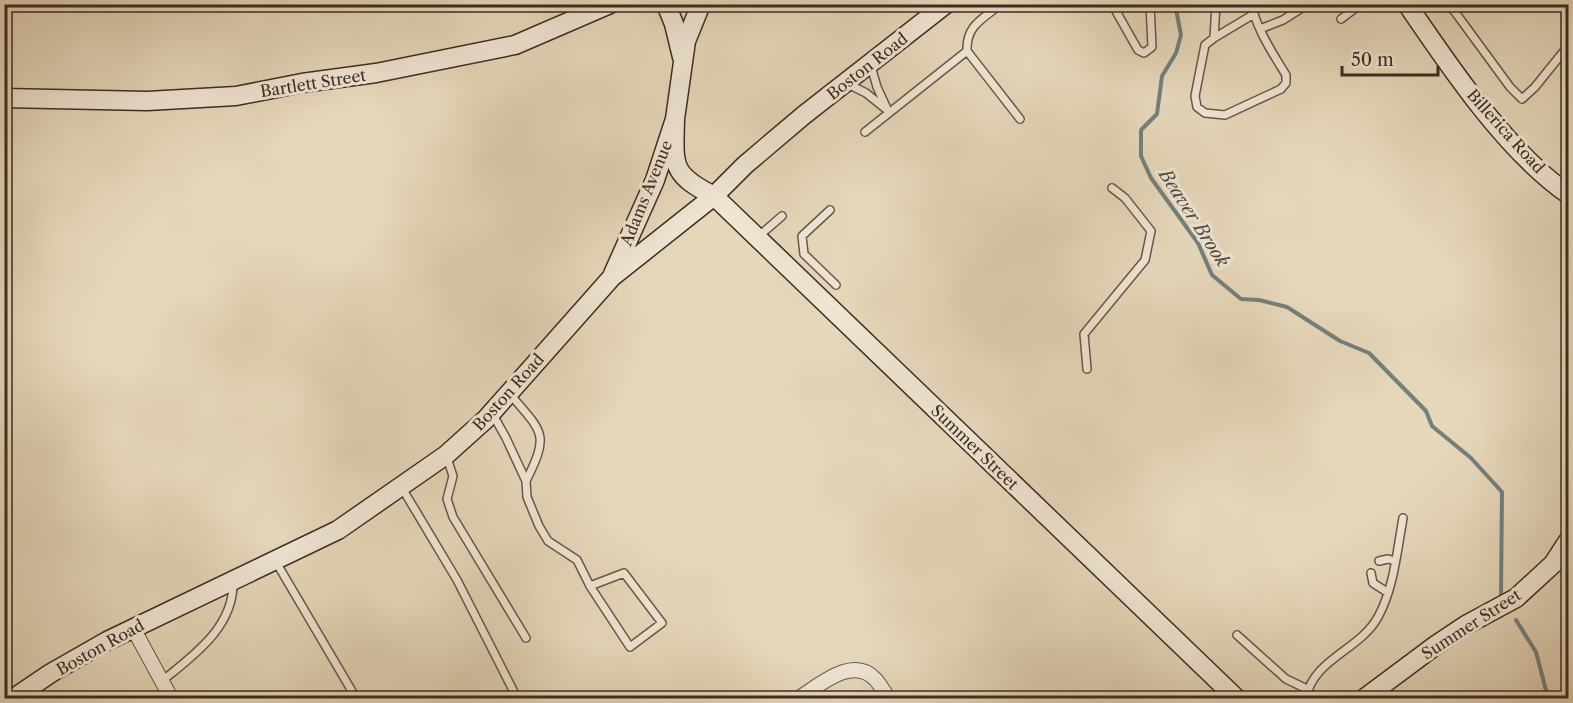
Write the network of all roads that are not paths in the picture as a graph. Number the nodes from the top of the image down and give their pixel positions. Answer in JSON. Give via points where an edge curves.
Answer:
{"nodes":[{"id":1,"x":573,"y":4,"type":"edge"},
{"id":2,"x":610,"y":4,"type":"edge"},
{"id":3,"x":666,"y":4,"type":"edge"},
{"id":4,"x":701,"y":4,"type":"edge"},
{"id":5,"x":946,"y":4,"type":"edge"},
{"id":6,"x":1001,"y":4,"type":"edge"},
{"id":7,"x":1112,"y":4,"type":"edge"},
{"id":8,"x":1150,"y":4,"type":"edge"},
{"id":9,"x":1216,"y":4,"type":"edge"},
{"id":10,"x":1253,"y":4,"type":"edge"},
{"id":11,"x":1308,"y":4,"type":"edge"},
{"id":12,"x":1361,"y":4,"type":"edge"},
{"id":13,"x":1407,"y":4,"type":"edge"},
{"id":14,"x":1447,"y":4,"type":"edge"},
{"id":15,"x":592,"y":12,"type":"junction"},
{"id":16,"x":1254,"y":14,"type":"junction"},
{"id":17,"x":1341,"y":19,"type":"dead end"},
{"id":18,"x":1260,"y":29,"type":"junction"},
{"id":19,"x":1214,"y":38,"type":"junction"},
{"id":20,"x":1569,"y":46,"type":"edge"},
{"id":21,"x":967,"y":51,"type":"junction"},
{"id":22,"x":683,"y":60,"type":"junction"},
{"id":23,"x":870,"y":63,"type":"junction"},
{"id":24,"x":845,"y":83,"type":"junction"},
{"id":25,"x":4,"y":98,"type":"edge"},
{"id":26,"x":888,"y":111,"type":"junction"},
{"id":27,"x":675,"y":119,"type":"junction"},
{"id":28,"x":1020,"y":119,"type":"dead end"},
{"id":29,"x":865,"y":132,"type":"dead end"},
{"id":30,"x":745,"y":165,"type":"junction"},
{"id":31,"x":683,"y":178,"type":"junction"},
{"id":32,"x":1112,"y":188,"type":"dead end"},
{"id":33,"x":1569,"y":194,"type":"edge"},
{"id":34,"x":714,"y":196,"type":"junction"},
{"id":35,"x":830,"y":210,"type":"dead end"},
{"id":36,"x":782,"y":216,"type":"dead end"},
{"id":37,"x":757,"y":237,"type":"junction"},
{"id":38,"x":612,"y":277,"type":"junction"},
{"id":39,"x":836,"y":285,"type":"dead end"},
{"id":40,"x":1087,"y":369,"type":"dead end"},
{"id":41,"x":509,"y":393,"type":"junction"},
{"id":42,"x":492,"y":413,"type":"junction"},
{"id":43,"x":446,"y":455,"type":"junction"},
{"id":44,"x":526,"y":482,"type":"junction"},
{"id":45,"x":401,"y":488,"type":"junction"},
{"id":46,"x":1403,"y":518,"type":"dead end"},
{"id":47,"x":1569,"y":541,"type":"edge"},
{"id":48,"x":275,"y":560,"type":"junction"},
{"id":49,"x":1378,"y":561,"type":"dead end"},
{"id":50,"x":1395,"y":561,"type":"junction"},
{"id":51,"x":1371,"y":573,"type":"dead end"},
{"id":52,"x":233,"y":580,"type":"junction"},
{"id":53,"x":590,"y":586,"type":"junction"},
{"id":54,"x":1387,"y":592,"type":"junction"},
{"id":55,"x":133,"y":628,"type":"junction"},
{"id":56,"x":1237,"y":635,"type":"dead end"},
{"id":57,"x":526,"y":638,"type":"dead end"},
{"id":58,"x":162,"y":682,"type":"junction"},
{"id":59,"x":1308,"y":689,"type":"junction"},
{"id":60,"x":1375,"y":696,"type":"edge"},
{"id":61,"x":802,"y":698,"type":"edge"},
{"id":62,"x":14,"y":699,"type":"edge"},
{"id":63,"x":171,"y":699,"type":"edge"},
{"id":64,"x":356,"y":699,"type":"edge"},
{"id":65,"x":517,"y":699,"type":"edge"},
{"id":66,"x":888,"y":699,"type":"edge"},
{"id":67,"x":1236,"y":699,"type":"edge"},
{"id":68,"x":1306,"y":699,"type":"edge"}],
"edges":[{"from":1,"to":15,"type":"street"},
{"from":2,"to":15,"type":"main road","name":"Bartlett Street"},
{"from":3,"to":22,"type":"main road"},
{"from":4,"to":22,"type":"main road","name":"Adams Avenue"},
{"from":5,"to":23,"type":"main road","name":"Boston Road"},
{"from":6,"to":21,"type":"lane","via":[[971,28]]},
{"from":7,"to":8,"type":"lane","via":[[1138,51],[1144,53],[1152,47]]},
{"from":9,"to":19,"type":"lane"},
{"from":10,"to":16,"type":"lane"},
{"from":11,"to":18,"type":"lane"},
{"from":12,"to":17,"type":"lane"},
{"from":13,"to":33,"type":"main road","name":"Billerica Road","via":[[1515,146],[1552,183]]},
{"from":14,"to":20,"type":"lane","via":[[1522,99]]},
{"from":15,"to":25,"type":"main road","name":"Bartlett Street","via":[[515,45],[236,96],[147,101]]},
{"from":16,"to":18,"type":"lane"},
{"from":16,"to":19,"type":"lane"},
{"from":18,"to":19,"type":"lane","via":[[1286,75],[1286,83],[1225,115],[1197,107],[1195,96],[1205,45]]},
{"from":21,"to":26,"type":"lane"},
{"from":21,"to":28,"type":"lane"},
{"from":22,"to":27,"type":"main road","name":"Adams Avenue"},
{"from":23,"to":24,"type":"main road","name":"Boston Road"},
{"from":23,"to":26,"type":"lane"},
{"from":24,"to":26,"type":"lane","via":[[866,93]]},
{"from":24,"to":30,"type":"main road","name":"Boston Road"},
{"from":26,"to":29,"type":"lane"},
{"from":27,"to":31,"type":"main road","via":[[674,156]]},
{"from":27,"to":38,"type":"main road","name":"Adams Avenue","via":[[655,180]]},
{"from":30,"to":31,"type":"main road","via":[[716,180]]},
{"from":30,"to":34,"type":"main road","name":"Boston Road"},
{"from":31,"to":34,"type":"main road","name":"Summer Street"},
{"from":32,"to":40,"type":"lane","via":[[1151,231],[1145,260],[1084,334]]},
{"from":34,"to":37,"type":"main road","name":"Summer Street"},
{"from":34,"to":38,"type":"main road","name":"Boston Road"},
{"from":35,"to":39,"type":"lane","via":[[802,236],[804,254]]},
{"from":36,"to":37,"type":"lane"},
{"from":37,"to":67,"type":"main road","name":"Summer Street"},
{"from":38,"to":41,"type":"main road","name":"Boston Road"},
{"from":41,"to":42,"type":"main road","name":"Boston Road"},
{"from":41,"to":44,"type":"lane","via":[[542,439]]},
{"from":42,"to":43,"type":"main road","name":"Boston Road"},
{"from":42,"to":44,"type":"lane"},
{"from":43,"to":45,"type":"main road","name":"Boston Road"},
{"from":43,"to":57,"type":"lane","via":[[453,476],[447,500],[453,517]]},
{"from":44,"to":53,"type":"lane","via":[[532,510],[548,541],[578,560]]},
{"from":45,"to":48,"type":"main road","name":"Boston Road","via":[[338,530]]},
{"from":45,"to":65,"type":"lane","via":[[456,580]]},
{"from":46,"to":50,"type":"lane"},
{"from":47,"to":60,"type":"main road","name":"Summer Street","via":[[1553,564],[1516,598],[1436,645]]},
{"from":48,"to":52,"type":"main road","name":"Boston Road"},
{"from":48,"to":64,"type":"lane"},
{"from":49,"to":50,"type":"lane"},
{"from":50,"to":54,"type":"lane"},
{"from":51,"to":54,"type":"lane","via":[[1373,583]]},
{"from":52,"to":55,"type":"main road","name":"Boston Road"},
{"from":52,"to":58,"type":"lane","via":[[228,611],[215,633]]},
{"from":53,"to":53,"type":"lane","via":[[630,647],[662,623],[624,573]]},
{"from":54,"to":59,"type":"lane","via":[[1378,618],[1318,671]]},
{"from":55,"to":58,"type":"street"},
{"from":55,"to":62,"type":"main road","name":"Boston Road"},
{"from":56,"to":59,"type":"lane","via":[[1286,679]]},
{"from":58,"to":63,"type":"street"},
{"from":59,"to":68,"type":"lane"},
{"from":61,"to":66,"type":"street","via":[[842,672],[859,670],[876,679]]}]}
